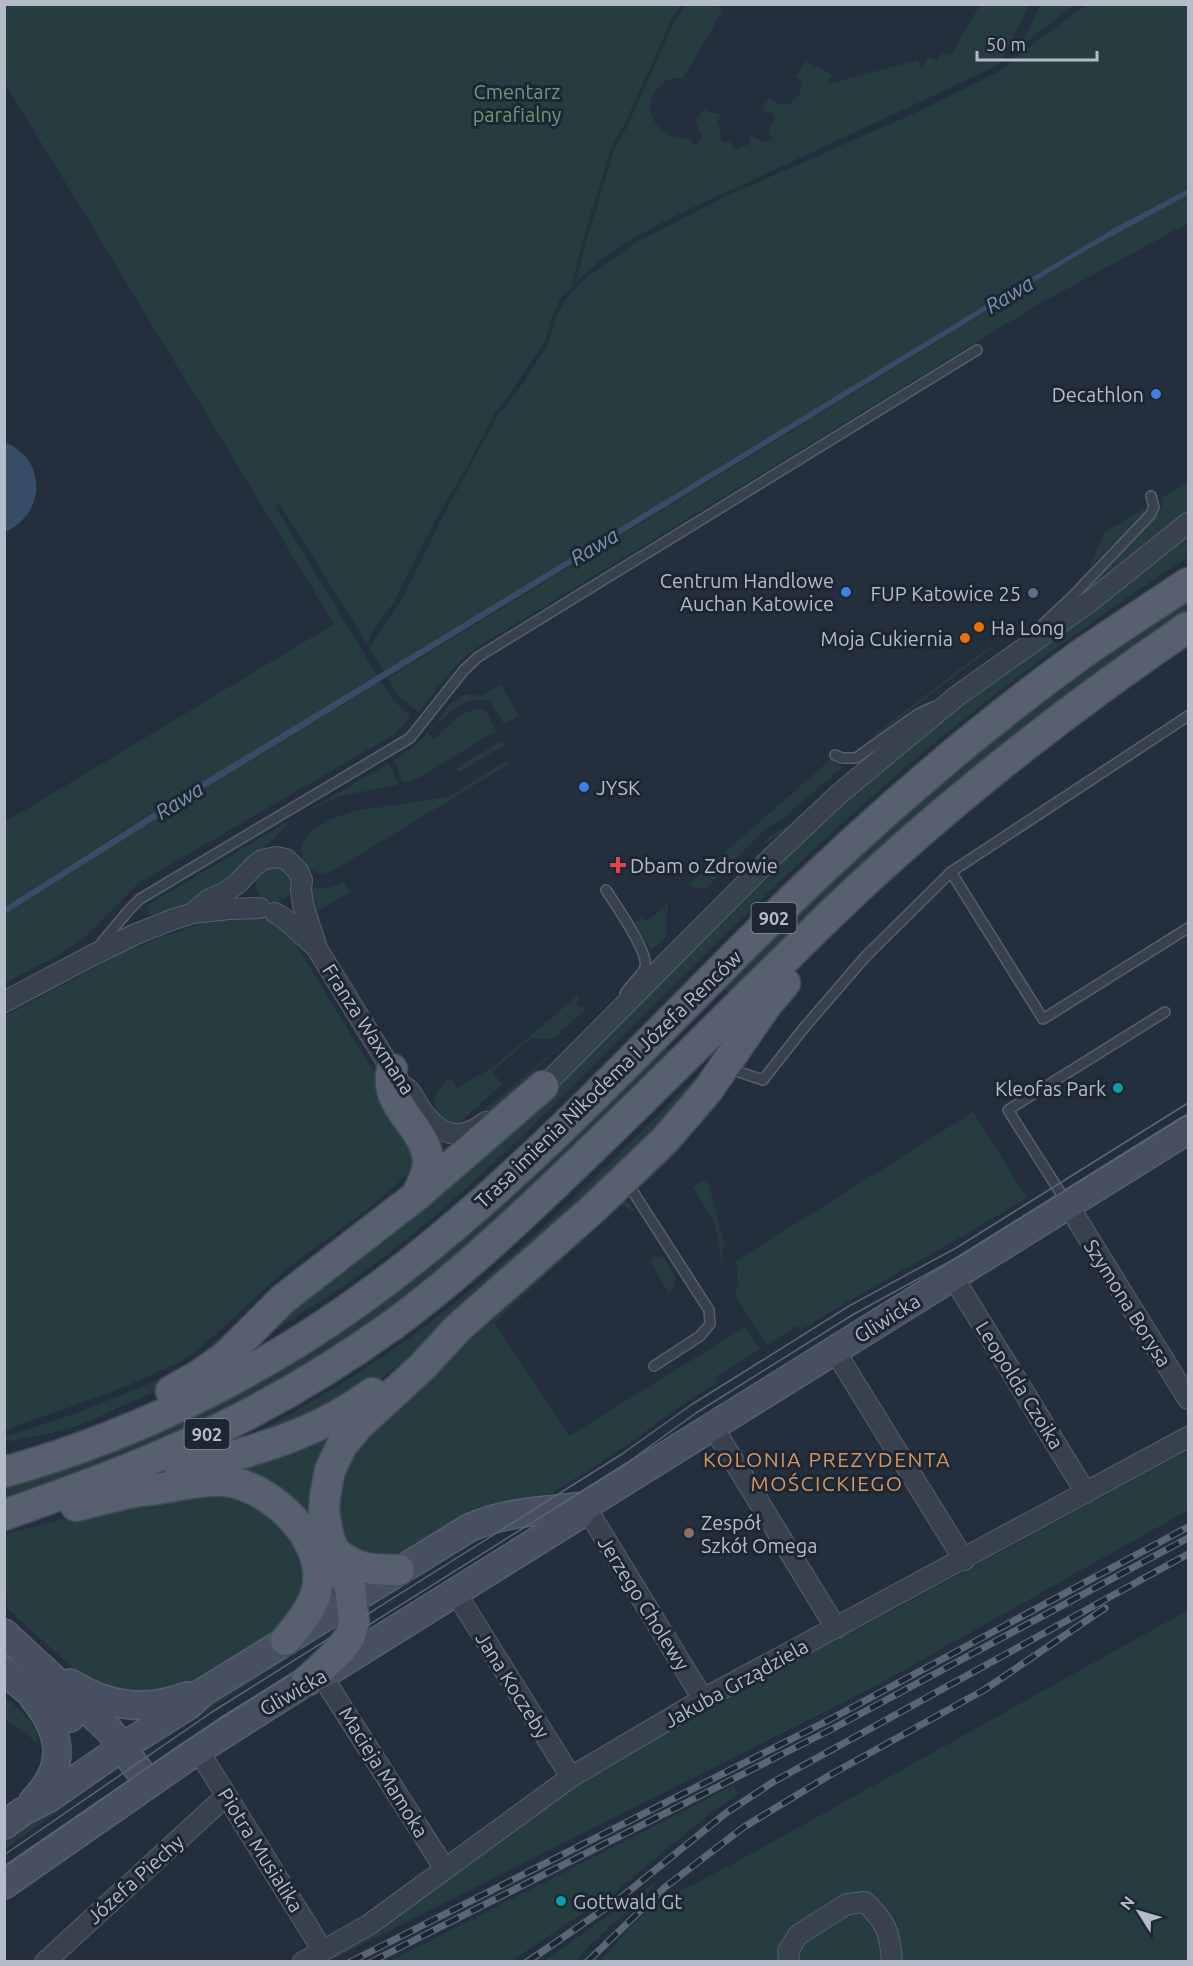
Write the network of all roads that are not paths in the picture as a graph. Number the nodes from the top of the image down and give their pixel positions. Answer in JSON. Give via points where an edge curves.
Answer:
{"nodes":[{"id":1,"x":977,"y":350,"type":"dead end"},
{"id":2,"x":1151,"y":496,"type":"dead end"},
{"id":3,"x":1188,"y":523,"type":"edge"},
{"id":4,"x":1188,"y":583,"type":"edge"},
{"id":5,"x":1188,"y":627,"type":"edge"},
{"id":6,"x":1013,"y":656,"type":"junction"},
{"id":7,"x":957,"y":696,"type":"junction"},
{"id":8,"x":1188,"y":716,"type":"edge"},
{"id":9,"x":835,"y":755,"type":"dead end"},
{"id":10,"x":951,"y":872,"type":"junction"},
{"id":11,"x":248,"y":873,"type":"junction"},
{"id":12,"x":301,"y":890,"type":"junction"},
{"id":13,"x":606,"y":890,"type":"dead end"},
{"id":14,"x":268,"y":911,"type":"junction"},
{"id":15,"x":194,"y":913,"type":"junction"},
{"id":16,"x":832,"y":913,"type":"junction"},
{"id":17,"x":1188,"y":928,"type":"edge"},
{"id":18,"x":316,"y":947,"type":"junction"},
{"id":19,"x":91,"y":956,"type":"junction"},
{"id":20,"x":4,"y":1002,"type":"edge"},
{"id":21,"x":1166,"y":1012,"type":"dead end"},
{"id":22,"x":618,"y":1013,"type":"junction"},
{"id":23,"x":696,"y":1021,"type":"junction"},
{"id":24,"x":739,"y":1072,"type":"dead end"},
{"id":25,"x":400,"y":1078,"type":"junction"},
{"id":26,"x":543,"y":1086,"type":"junction"},
{"id":27,"x":1188,"y":1130,"type":"edge"},
{"id":28,"x":625,"y":1180,"type":"junction"},
{"id":29,"x":417,"y":1196,"type":"junction"},
{"id":30,"x":1068,"y":1205,"type":"junction"},
{"id":31,"x":953,"y":1277,"type":"junction"},
{"id":32,"x":457,"y":1329,"type":"junction"},
{"id":33,"x":835,"y":1351,"type":"junction"},
{"id":34,"x":654,"y":1366,"type":"dead end"},
{"id":35,"x":1188,"y":1400,"type":"edge"},
{"id":36,"x":712,"y":1427,"type":"junction"},
{"id":37,"x":1188,"y":1437,"type":"edge"},
{"id":38,"x":59,"y":1456,"type":"junction"},
{"id":39,"x":4,"y":1472,"type":"edge"},
{"id":40,"x":136,"y":1491,"type":"junction"},
{"id":41,"x":1086,"y":1493,"type":"junction"},
{"id":42,"x":585,"y":1506,"type":"junction"},
{"id":43,"x":4,"y":1516,"type":"edge"},
{"id":44,"x":336,"y":1554,"type":"junction"},
{"id":45,"x":964,"y":1560,"type":"junction"},
{"id":46,"x":399,"y":1570,"type":"junction"},
{"id":47,"x":456,"y":1593,"type":"junction"},
{"id":48,"x":352,"y":1599,"type":"junction"},
{"id":49,"x":836,"y":1628,"type":"junction"},
{"id":50,"x":4,"y":1633,"type":"edge"},
{"id":51,"x":286,"y":1640,"type":"junction"},
{"id":52,"x":30,"y":1655,"type":"junction"},
{"id":53,"x":4,"y":1671,"type":"edge"},
{"id":54,"x":314,"y":1678,"type":"junction"},
{"id":55,"x":28,"y":1691,"type":"junction"},
{"id":56,"x":203,"y":1692,"type":"junction"},
{"id":57,"x":703,"y":1699,"type":"junction"},
{"id":58,"x":122,"y":1748,"type":"junction"},
{"id":59,"x":198,"y":1750,"type":"junction"},
{"id":60,"x":571,"y":1777,"type":"junction"},
{"id":61,"x":149,"y":1784,"type":"junction"},
{"id":62,"x":226,"y":1796,"type":"junction"},
{"id":63,"x":13,"y":1818,"type":"edge"},
{"id":64,"x":445,"y":1869,"type":"junction"},
{"id":65,"x":4,"y":1885,"type":"edge"},
{"id":66,"x":323,"y":1951,"type":"junction"},
{"id":67,"x":45,"y":1962,"type":"edge"},
{"id":68,"x":303,"y":1962,"type":"edge"},
{"id":69,"x":789,"y":1962,"type":"edge"},
{"id":70,"x":892,"y":1962,"type":"edge"}],
"edges":[{"from":1,"to":19,"type":"lane","via":[[478,657],[410,738],[140,899]]},
{"from":2,"to":6,"type":"lane","via":[[1151,514]]},
{"from":3,"to":6,"type":"street","via":[[1092,600]]},
{"from":4,"to":23,"type":"main road","name":"Trasa imienia Nikodema i Józefa Renców","number":"902","via":[[1078,657],[996,719],[847,847]]},
{"from":5,"to":16,"type":"main road","name":"Trasa imienia Nikodema i Józefa Renców","number":"902","via":[[1022,747],[922,830]]},
{"from":6,"to":7,"type":"street"},
{"from":7,"to":9,"type":"lane","via":[[918,714],[856,758]]},
{"from":7,"to":22,"type":"street","via":[[807,824]]},
{"from":8,"to":10,"type":"lane"},
{"from":10,"to":17,"type":"lane","via":[[1043,1019]]},
{"from":10,"to":24,"type":"lane","via":[[866,956],[763,1080]]},
{"from":11,"to":12,"type":"street","via":[[262,860],[286,859],[298,871]]},
{"from":11,"to":14,"type":"street","via":[[248,894]]},
{"from":11,"to":15,"type":"street"},
{"from":12,"to":14,"type":"street","via":[[294,903]]},
{"from":12,"to":18,"type":"street"},
{"from":13,"to":22,"type":"lane","via":[[645,958],[645,967],[627,990]]},
{"from":14,"to":15,"type":"street","via":[[229,909]]},
{"from":14,"to":18,"type":"street","via":[[292,925]]},
{"from":15,"to":19,"type":"street"},
{"from":16,"to":23,"type":"main road","name":"Trasa imienia Nikodema i Józefa Renców","number":"902"},
{"from":16,"to":28,"type":"main road","via":[[805,962],[765,1007],[708,1090]]},
{"from":18,"to":25,"type":"street","name":"Franza Waxmana"},
{"from":19,"to":20,"type":"street"},
{"from":21,"to":30,"type":"lane","via":[[1008,1110]]},
{"from":22,"to":26,"type":"street"},
{"from":23,"to":38,"type":"main road","name":"Trasa imienia Nikodema i Józefa Renców","number":"902","via":[[384,1283],[295,1344],[164,1414]]},
{"from":23,"to":43,"type":"main road","name":"Trasa imienia Nikodema i Józefa Renców","number":"902","via":[[549,1191],[429,1296],[358,1348],[255,1410],[189,1443]]},
{"from":25,"to":26,"type":"street","name":"Franza Waxmana","via":[[434,1123],[447,1132],[463,1135]]},
{"from":25,"to":29,"type":"main road","via":[[389,1081],[391,1092],[428,1159]]},
{"from":26,"to":29,"type":"main road"},
{"from":27,"to":30,"type":"street","name":"Gliwicka"},
{"from":28,"to":32,"type":"main road"},
{"from":28,"to":34,"type":"lane","via":[[709,1310],[710,1324],[700,1336]]},
{"from":29,"to":38,"type":"main road","via":[[283,1299],[226,1356]]},
{"from":30,"to":31,"type":"street","name":"Gliwicka"},
{"from":30,"to":35,"type":"street","name":"Szymona Borysa"},
{"from":31,"to":33,"type":"street","name":"Gliwicka"},
{"from":31,"to":41,"type":"street","name":"Leopolda Czoika"},
{"from":32,"to":40,"type":"main road","via":[[355,1406],[324,1424]]},
{"from":32,"to":44,"type":"main road","via":[[350,1434],[336,1456],[327,1483],[324,1512]]},
{"from":33,"to":36,"type":"street","name":"Gliwicka"},
{"from":33,"to":45,"type":"street"},
{"from":36,"to":42,"type":"street","name":"Gliwicka"},
{"from":36,"to":49,"type":"street"},
{"from":37,"to":41,"type":"street","name":"Jakuba Grządziela"},
{"from":38,"to":39,"type":"main road","name":"Trasa imienia Nikodema i Józefa Renców","number":"902"},
{"from":40,"to":43,"type":"main road","via":[[71,1507]]},
{"from":40,"to":51,"type":"main road","via":[[225,1481],[258,1492],[285,1510],[307,1539],[318,1571],[312,1603]]},
{"from":41,"to":45,"type":"street","name":"Jakuba Grządziela"},
{"from":42,"to":46,"type":"street","name":"Gliwicka","via":[[488,1519]]},
{"from":42,"to":47,"type":"street","name":"Gliwicka","via":[[579,1515]]},
{"from":42,"to":57,"type":"street","name":"Jerzego Cholewy"},
{"from":44,"to":46,"type":"main road","via":[[361,1568]]},
{"from":44,"to":48,"type":"main road"},
{"from":45,"to":49,"type":"street","name":"Jakuba Grządziela"},
{"from":46,"to":48,"type":"street","name":"Gliwicka"},
{"from":47,"to":54,"type":"street","name":"Gliwicka"},
{"from":47,"to":60,"type":"street","name":"Jana Koczeby"},
{"from":48,"to":51,"type":"street","name":"Gliwicka"},
{"from":48,"to":54,"type":"main road","via":[[354,1622],[350,1636]]},
{"from":49,"to":57,"type":"street","name":"Jakuba Grządziela"},
{"from":50,"to":52,"type":"street"},
{"from":51,"to":56,"type":"street","name":"Gliwicka"},
{"from":52,"to":56,"type":"street","via":[[82,1691],[115,1703],[152,1706]]},
{"from":52,"to":58,"type":"street","via":[[109,1730]]},
{"from":53,"to":55,"type":"street"},
{"from":54,"to":59,"type":"street","name":"Gliwicka"},
{"from":54,"to":64,"type":"street","name":"Macieja Mamoka"},
{"from":55,"to":58,"type":"street","via":[[47,1697],[99,1743]]},
{"from":55,"to":63,"type":"street","via":[[50,1721],[57,1753],[43,1791]]},
{"from":56,"to":58,"type":"street","name":"Gliwicka"},
{"from":57,"to":60,"type":"street","name":"Jakuba Grządziela"},
{"from":58,"to":61,"type":"street"},
{"from":58,"to":63,"type":"street","name":"Gliwicka"},
{"from":59,"to":61,"type":"street","name":"Gliwicka"},
{"from":59,"to":62,"type":"street","name":"Piotra Musialika"},
{"from":60,"to":64,"type":"street","name":"Jakuba Grządziela"},
{"from":61,"to":65,"type":"street","name":"Gliwicka"},
{"from":62,"to":66,"type":"street","name":"Piotra Musialika"},
{"from":62,"to":67,"type":"street","name":"Józefa Piechy"},
{"from":64,"to":66,"type":"street","name":"Jakuba Grządziela","via":[[370,1924]]},
{"from":66,"to":68,"type":"street","name":"Jakuba Grządziela"},
{"from":69,"to":70,"type":"street","via":[[788,1951],[798,1935],[848,1904],[865,1902],[881,1917],[889,1937]]}]}
